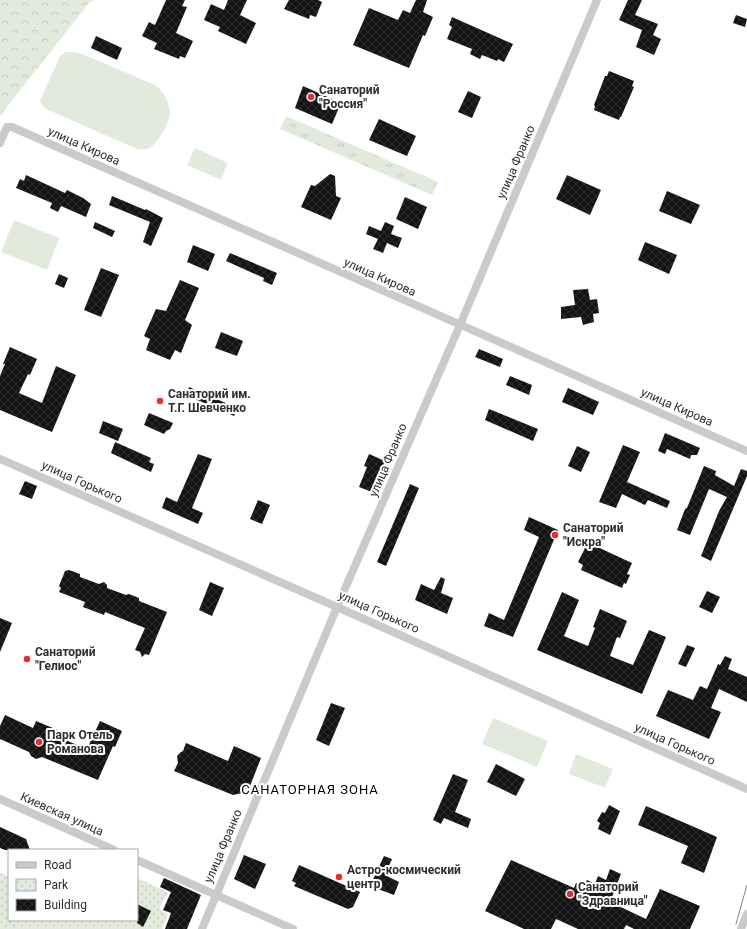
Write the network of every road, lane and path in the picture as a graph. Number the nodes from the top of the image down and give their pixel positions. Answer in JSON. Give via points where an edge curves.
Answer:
{"nodes":[{"id":1,"x":597,"y":0,"type":"edge"},
{"id":2,"x":0,"y":143,"type":"edge"},
{"id":3,"x":460,"y":325,"type":"junction"},
{"id":4,"x":747,"y":451,"type":"edge"},
{"id":5,"x":0,"y":459,"type":"edge"},
{"id":6,"x":338,"y":607,"type":"junction"},
{"id":7,"x":747,"y":789,"type":"edge"},
{"id":8,"x":0,"y":799,"type":"edge"},
{"id":9,"x":112,"y":849,"type":"edge"},
{"id":10,"x":138,"y":860,"type":"edge"},
{"id":11,"x":216,"y":895,"type":"junction"},
{"id":12,"x":747,"y":914,"type":"edge"},
{"id":13,"x":202,"y":929,"type":"edge"},
{"id":14,"x":293,"y":929,"type":"edge"},
{"id":15,"x":741,"y":929,"type":"edge"}],
"edges":[{"from":1,"to":3,"type":"street","name":"улица Франко"},
{"from":2,"to":3,"type":"street","name":"улица Кирова","via":[[7,127],[12,127]]},
{"from":3,"to":4,"type":"street","name":"улица Кирова"},
{"from":3,"to":6,"type":"street","name":"улица Франко"},
{"from":5,"to":6,"type":"street","name":"улица Горького"},
{"from":6,"to":7,"type":"street","name":"улица Горького"},
{"from":6,"to":11,"type":"street","name":"улица Франко"},
{"from":8,"to":9,"type":"street","name":"Киевская улица"},
{"from":10,"to":11,"type":"street"},
{"from":11,"to":13,"type":"street","name":"улица Франко"},
{"from":11,"to":14,"type":"street"},
{"from":12,"to":15,"type":"street"}]}
